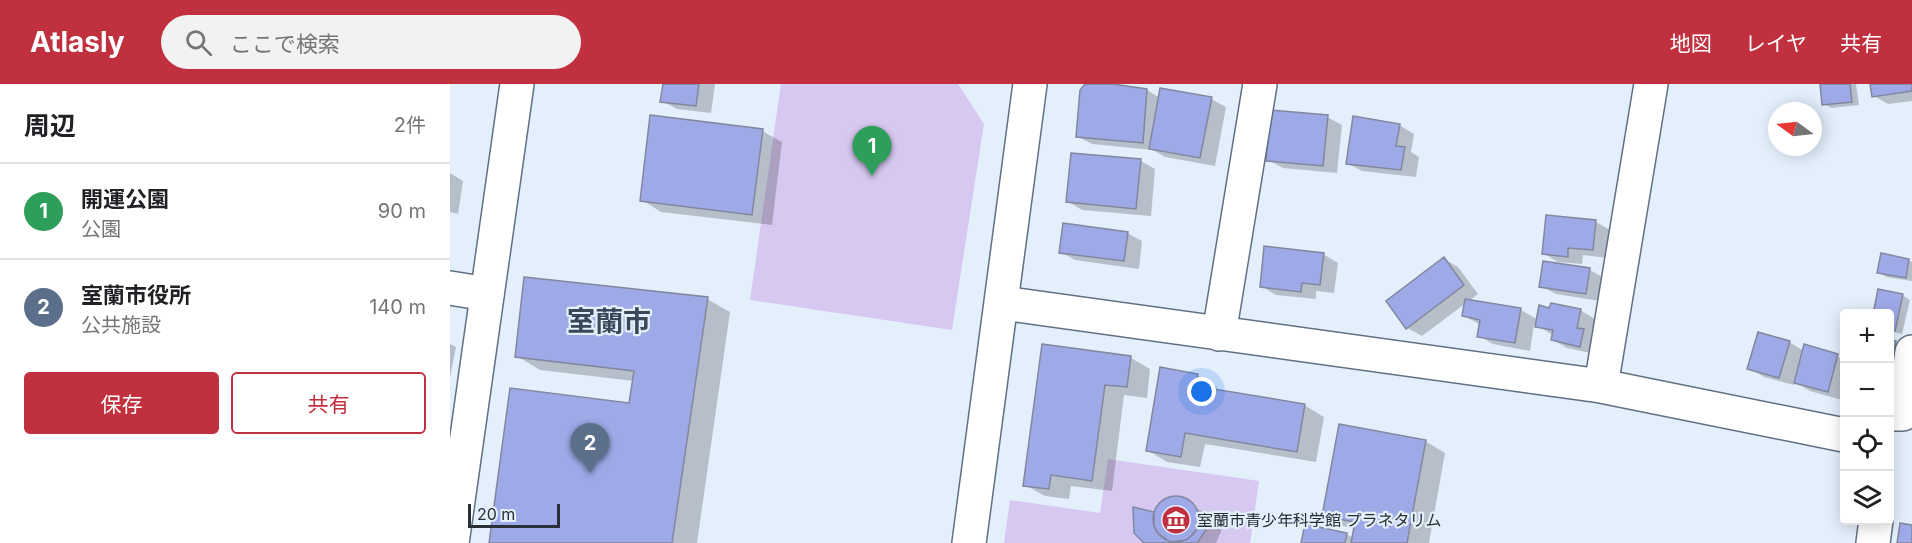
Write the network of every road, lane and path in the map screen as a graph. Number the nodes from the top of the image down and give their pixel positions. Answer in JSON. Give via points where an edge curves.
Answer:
{"nodes":[{"id":1,"x":517,"y":84,"type":"edge"},
{"id":2,"x":1030,"y":84,"type":"edge"},
{"id":3,"x":1260,"y":84,"type":"edge"},
{"id":4,"x":1651,"y":84,"type":"edge"},
{"id":5,"x":450,"y":288,"type":"edge"},
{"id":6,"x":487,"y":294,"type":"junction"},
{"id":7,"x":1002,"y":303,"type":"junction"},
{"id":8,"x":1219,"y":334,"type":"junction"},
{"id":9,"x":1912,"y":352,"type":"edge"},
{"id":10,"x":1601,"y":386,"type":"junction"},
{"id":11,"x":1743,"y":414,"type":"junction"},
{"id":12,"x":1840,"y":414,"type":"edge"},
{"id":13,"x":1894,"y":414,"type":"edge"},
{"id":14,"x":1840,"y":434,"type":"edge"},
{"id":15,"x":1875,"y":525,"type":"edge"},
{"id":16,"x":452,"y":543,"type":"edge"},
{"id":17,"x":969,"y":543,"type":"edge"},
{"id":18,"x":1873,"y":543,"type":"edge"}],
"edges":[{"from":1,"to":6,"type":"street"},
{"from":2,"to":7,"type":"street"},
{"from":3,"to":8,"type":"street"},
{"from":4,"to":10,"type":"street"},
{"from":5,"to":6,"type":"street"},
{"from":6,"to":16,"type":"street"},
{"from":7,"to":8,"type":"street"},
{"from":7,"to":17,"type":"street"},
{"from":8,"to":10,"type":"street"},
{"from":9,"to":13,"type":"street","via":[[1904,414]]},
{"from":10,"to":11,"type":"street"},
{"from":11,"to":12,"type":"street"},
{"from":11,"to":14,"type":"street"},
{"from":15,"to":18,"type":"street"}]}
